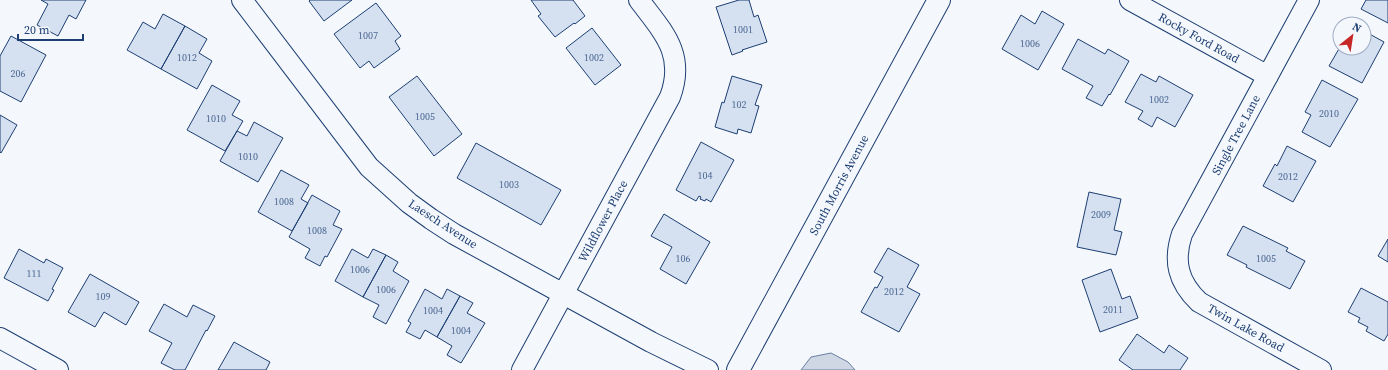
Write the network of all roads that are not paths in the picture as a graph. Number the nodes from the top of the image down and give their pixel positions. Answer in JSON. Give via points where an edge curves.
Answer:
{"nodes":[{"id":1,"x":242,"y":0,"type":"edge"},
{"id":2,"x":638,"y":0,"type":"edge"},
{"id":3,"x":939,"y":0,"type":"edge"},
{"id":4,"x":1130,"y":0,"type":"edge"},
{"id":5,"x":1309,"y":0,"type":"edge"},
{"id":6,"x":1268,"y":76,"type":"junction"},
{"id":7,"x":1180,"y":275,"type":"joint"},
{"id":8,"x":564,"y":294,"type":"junction"},
{"id":9,"x":0,"y":338,"type":"edge"},
{"id":10,"x":58,"y":370,"type":"edge"},
{"id":11,"x":522,"y":370,"type":"edge"},
{"id":12,"x":708,"y":370,"type":"edge"},
{"id":13,"x":738,"y":370,"type":"edge"},
{"id":14,"x":1322,"y":370,"type":"edge"}],
"edges":[{"from":1,"to":8,"type":"street","name":"Laesch Avenue","via":[[369,167],[388,186],[454,234]]},
{"from":2,"to":8,"type":"street","name":"Wildflower Place","via":[[669,43],[676,70],[674,86]]},
{"from":3,"to":13,"type":"street","name":"South Morris Avenue"},
{"from":4,"to":6,"type":"street","name":"Rocky Ford Road"},
{"from":5,"to":6,"type":"street","name":"Single Tree Lane"},
{"from":6,"to":7,"type":"street","name":"Single Tree Lane","via":[[1182,234],[1178,255]]},
{"from":7,"to":14,"type":"street","name":"Twin Lake Road","via":[[1191,295],[1199,302]]},
{"from":8,"to":11,"type":"street","name":"Wildflower Place"},
{"from":8,"to":12,"type":"street","name":"Laesch Avenue"},
{"from":9,"to":10,"type":"street"}]}
